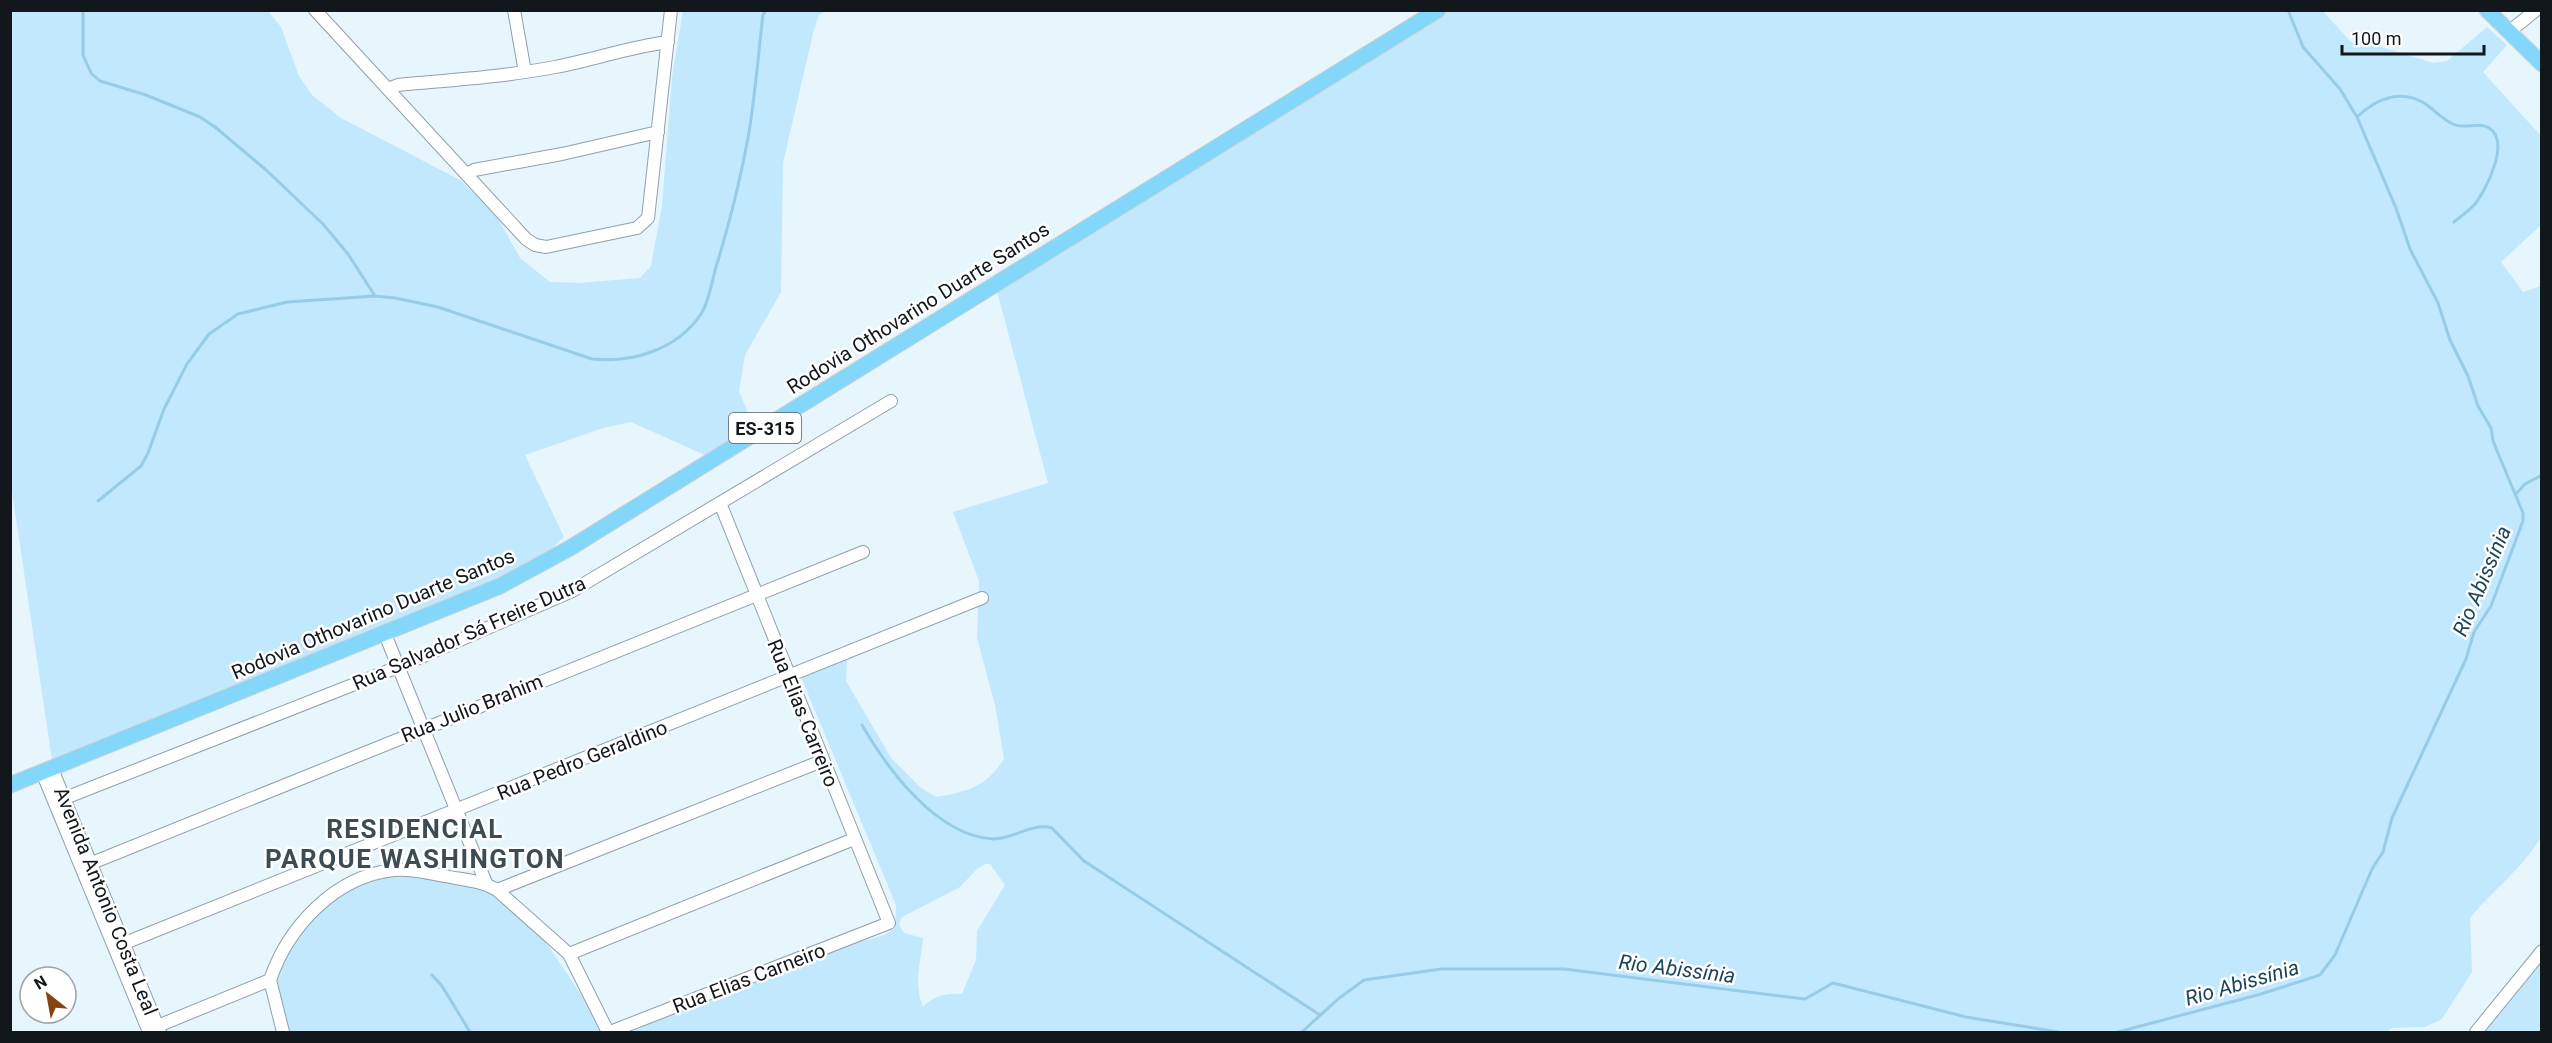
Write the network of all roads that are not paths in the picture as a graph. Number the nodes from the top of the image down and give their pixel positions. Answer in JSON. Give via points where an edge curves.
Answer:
{"nodes":[{"id":1,"x":315,"y":10,"type":"edge"},
{"id":2,"x":514,"y":10,"type":"edge"},
{"id":3,"x":671,"y":10,"type":"edge"},
{"id":4,"x":1438,"y":10,"type":"edge"},
{"id":5,"x":2487,"y":10,"type":"edge"},
{"id":6,"x":2535,"y":10,"type":"edge"},
{"id":7,"x":2510,"y":32,"type":"junction"},
{"id":8,"x":668,"y":42,"type":"junction"},
{"id":9,"x":2541,"y":64,"type":"edge"},
{"id":10,"x":525,"y":72,"type":"junction"},
{"id":11,"x":388,"y":89,"type":"junction"},
{"id":12,"x":658,"y":132,"type":"junction"},
{"id":13,"x":466,"y":174,"type":"junction"},
{"id":14,"x":891,"y":401,"type":"dead end"},
{"id":15,"x":720,"y":503,"type":"junction"},
{"id":16,"x":863,"y":552,"type":"dead end"},
{"id":17,"x":756,"y":595,"type":"junction"},
{"id":18,"x":982,"y":598,"type":"dead end"},
{"id":19,"x":385,"y":634,"type":"junction"},
{"id":20,"x":398,"y":667,"type":"junction"},
{"id":21,"x":789,"y":677,"type":"junction"},
{"id":22,"x":423,"y":728,"type":"junction"},
{"id":23,"x":822,"y":761,"type":"junction"},
{"id":24,"x":47,"y":770,"type":"junction"},
{"id":25,"x":10,"y":785,"type":"edge"},
{"id":26,"x":60,"y":800,"type":"junction"},
{"id":27,"x":457,"y":811,"type":"junction"},
{"id":28,"x":854,"y":840,"type":"junction"},
{"id":29,"x":87,"y":864,"type":"junction"},
{"id":30,"x":492,"y":886,"type":"junction"},
{"id":31,"x":889,"y":923,"type":"joint"},
{"id":32,"x":119,"y":945,"type":"junction"},
{"id":33,"x":2541,"y":951,"type":"edge"},
{"id":34,"x":569,"y":954,"type":"junction"},
{"id":35,"x":270,"y":980,"type":"junction"},
{"id":36,"x":154,"y":1030,"type":"edge"},
{"id":37,"x":283,"y":1032,"type":"edge"},
{"id":38,"x":609,"y":1032,"type":"edge"},
{"id":39,"x":2476,"y":1032,"type":"edge"}],
"edges":[{"from":1,"to":11,"type":"street"},
{"from":2,"to":10,"type":"street"},
{"from":3,"to":8,"type":"street"},
{"from":4,"to":19,"type":"main road","name":"Rodovia Othovarino Duarte Santos","number":"ES-315","via":[[570,548],[500,586]]},
{"from":5,"to":7,"type":"main road"},
{"from":6,"to":7,"type":"street"},
{"from":7,"to":9,"type":"main road"},
{"from":8,"to":10,"type":"street"},
{"from":8,"to":12,"type":"street"},
{"from":10,"to":11,"type":"street"},
{"from":11,"to":13,"type":"street"},
{"from":12,"to":13,"type":"street"},
{"from":12,"to":13,"type":"street","via":[[650,213],[637,228],[546,247],[535,245]]},
{"from":14,"to":15,"type":"street","name":"Rua Salvador Sá Freire Dutra"},
{"from":15,"to":17,"type":"street","name":"Rua Elias Carreiro"},
{"from":15,"to":20,"type":"street","name":"Rua Salvador Sá Freire Dutra","via":[[572,591]]},
{"from":16,"to":17,"type":"street","name":"Rua Julio Brahim"},
{"from":17,"to":21,"type":"street","name":"Rua Elias Carreiro"},
{"from":17,"to":22,"type":"street","name":"Rua Julio Brahim"},
{"from":18,"to":21,"type":"street","name":"Rua Pedro Geraldino"},
{"from":19,"to":20,"type":"street"},
{"from":19,"to":24,"type":"main road","name":"Rodovia Othovarino Duarte Santos","number":"ES-315"},
{"from":20,"to":22,"type":"street"},
{"from":20,"to":26,"type":"street","name":"Rua Salvador Sá Freire Dutra"},
{"from":21,"to":23,"type":"street","name":"Rua Elias Carreiro"},
{"from":21,"to":27,"type":"street","name":"Rua Pedro Geraldino"},
{"from":22,"to":27,"type":"street"},
{"from":22,"to":29,"type":"street","name":"Rua Julio Brahim"},
{"from":23,"to":28,"type":"street","name":"Rua Elias Carreiro"},
{"from":23,"to":30,"type":"street"},
{"from":24,"to":25,"type":"main road","name":"Rodovia Othovarino Duarte Santos","number":"ES-315"},
{"from":24,"to":26,"type":"street","name":"Avenida Antonio Costa Leal"},
{"from":26,"to":29,"type":"street","name":"Avenida Antonio Costa Leal"},
{"from":27,"to":30,"type":"street"},
{"from":27,"to":32,"type":"street","name":"Rua Pedro Geraldino"},
{"from":28,"to":31,"type":"street","name":"Rua Elias Carreiro"},
{"from":28,"to":34,"type":"street"},
{"from":29,"to":32,"type":"street","name":"Avenida Antonio Costa Leal"},
{"from":30,"to":34,"type":"street","name":"Rua Elias Carneiro"},
{"from":30,"to":35,"type":"street","via":[[412,870],[362,877],[311,912],[287,943]]},
{"from":31,"to":38,"type":"street","name":"Rua Elias Carneiro"},
{"from":32,"to":36,"type":"street","name":"Avenida Antonio Costa Leal"},
{"from":33,"to":39,"type":"street"},
{"from":34,"to":38,"type":"street","name":"Rua Elias Carneiro"},
{"from":35,"to":36,"type":"street"},
{"from":35,"to":37,"type":"street"}]}
